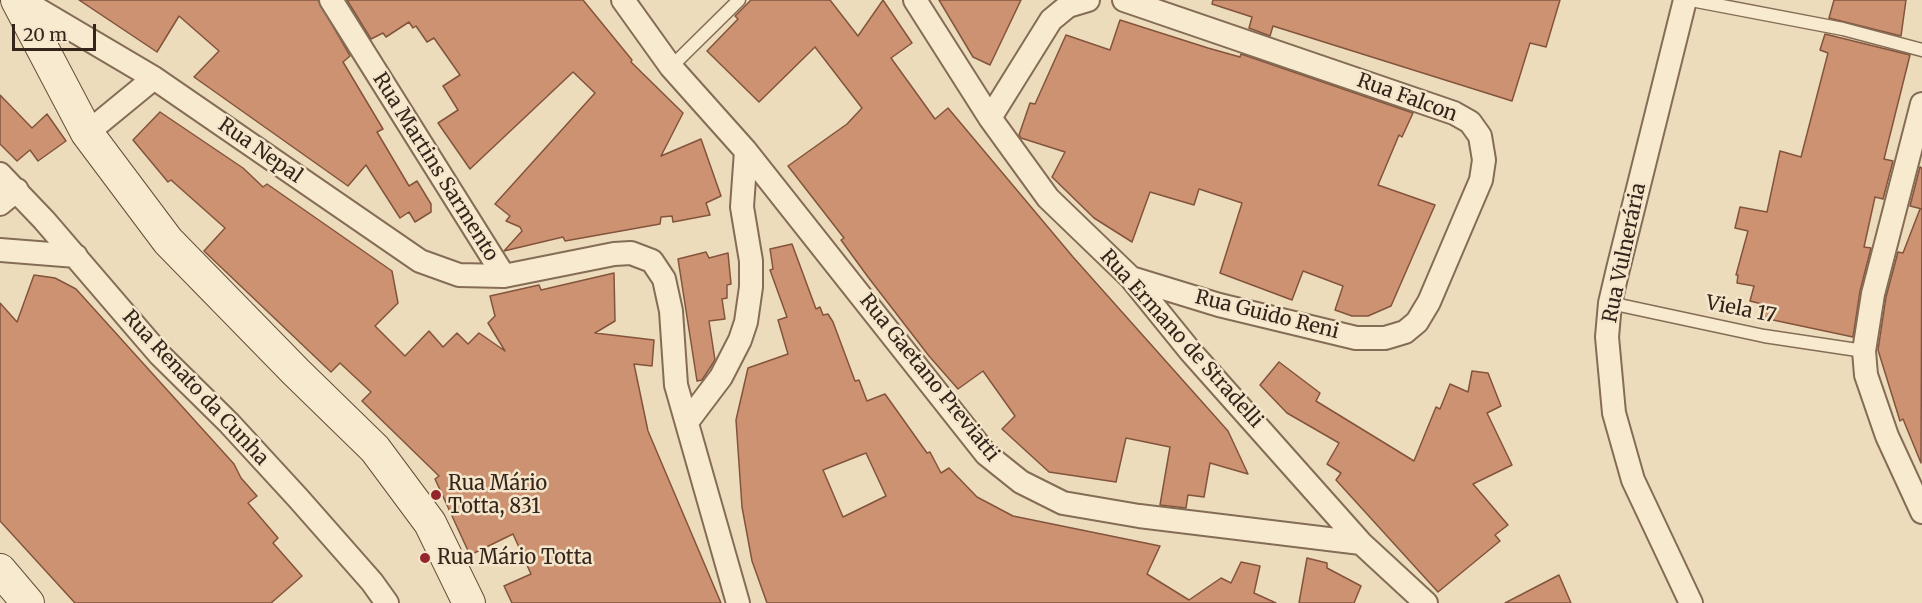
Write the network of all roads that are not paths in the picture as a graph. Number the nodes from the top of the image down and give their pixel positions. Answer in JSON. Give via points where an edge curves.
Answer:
{"nodes":[{"id":1,"x":17,"y":0,"type":"edge"},
{"id":2,"x":22,"y":0,"type":"edge"},
{"id":3,"x":331,"y":0,"type":"edge"},
{"id":4,"x":623,"y":0,"type":"edge"},
{"id":5,"x":739,"y":0,"type":"edge"},
{"id":6,"x":915,"y":0,"type":"edge"},
{"id":7,"x":1088,"y":0,"type":"edge"},
{"id":8,"x":1124,"y":0,"type":"edge"},
{"id":9,"x":1685,"y":0,"type":"edge"},
{"id":10,"x":1691,"y":0,"type":"edge"},
{"id":11,"x":1922,"y":50,"type":"edge"},
{"id":12,"x":671,"y":67,"type":"junction"},
{"id":13,"x":154,"y":78,"type":"junction"},
{"id":14,"x":1922,"y":104,"type":"edge"},
{"id":15,"x":990,"y":118,"type":"junction"},
{"id":16,"x":87,"y":133,"type":"junction"},
{"id":17,"x":746,"y":151,"type":"junction"},
{"id":18,"x":6,"y":189,"type":"edge"},
{"id":19,"x":0,"y":250,"type":"edge"},
{"id":20,"x":76,"y":256,"type":"junction"},
{"id":21,"x":504,"y":276,"type":"junction"},
{"id":22,"x":1131,"y":278,"type":"junction"},
{"id":23,"x":1610,"y":303,"type":"junction"},
{"id":24,"x":1405,"y":332,"type":"joint"},
{"id":25,"x":1864,"y":351,"type":"junction"},
{"id":26,"x":687,"y":422,"type":"junction"},
{"id":27,"x":1922,"y":512,"type":"edge"},
{"id":28,"x":1361,"y":543,"type":"junction"},
{"id":29,"x":0,"y":570,"type":"edge"},
{"id":30,"x":27,"y":603,"type":"edge"},
{"id":31,"x":387,"y":603,"type":"edge"},
{"id":32,"x":469,"y":603,"type":"edge"},
{"id":33,"x":738,"y":603,"type":"edge"},
{"id":34,"x":1426,"y":603,"type":"edge"},
{"id":35,"x":1691,"y":603,"type":"edge"}],
"edges":[{"from":1,"to":16,"type":"street"},
{"from":2,"to":13,"type":"street","name":"Rua Nepal"},
{"from":3,"to":21,"type":"street","name":"Rua Martins Sarmento"},
{"from":4,"to":12,"type":"street","name":"Rua Gaetano Previatti"},
{"from":5,"to":12,"type":"lane"},
{"from":6,"to":15,"type":"street","name":"Rua Ermano de Stradelli"},
{"from":7,"to":15,"type":"street","via":[[1068,6],[1051,20]]},
{"from":8,"to":24,"type":"street","name":"Rua Falcon","via":[[1454,113],[1470,122],[1480,136],[1484,160],[1481,180],[1429,302],[1417,322]]},
{"from":9,"to":23,"type":"street","name":"Rua Vulnerária"},
{"from":10,"to":11,"type":"lane","via":[[1843,29]]},
{"from":12,"to":17,"type":"street","name":"Rua Gaetano Previatti"},
{"from":13,"to":16,"type":"street"},
{"from":13,"to":21,"type":"street","name":"Rua Nepal","via":[[420,261],[459,275]]},
{"from":14,"to":25,"type":"street","via":[[1873,294]]},
{"from":15,"to":22,"type":"street","name":"Rua Ermano de Stradelli","via":[[1048,198]]},
{"from":16,"to":32,"type":"street","via":[[168,241],[375,449],[430,523]]},
{"from":17,"to":26,"type":"street","via":[[742,207],[751,261],[746,322],[721,377]]},
{"from":17,"to":28,"type":"street","name":"Rua Gaetano Previatti","via":[[986,454],[1021,482],[1063,503]]},
{"from":18,"to":20,"type":"street","name":"Rua Renato da Cunha"},
{"from":19,"to":20,"type":"street"},
{"from":20,"to":31,"type":"street","name":"Rua Renato da Cunha","via":[[159,355],[298,498]]},
{"from":21,"to":26,"type":"street","name":"Rua Martins Sarmento","via":[[614,254],[631,253],[652,261],[664,279],[671,310],[676,385]]},
{"from":22,"to":24,"type":"street","name":"Rua Guido Reni","via":[[1219,305],[1356,338],[1385,338]]},
{"from":22,"to":28,"type":"street","name":"Rua Ermano de Stradelli","via":[[1191,352]]},
{"from":23,"to":25,"type":"lane","name":"Viela 17","via":[[1764,336]]},
{"from":23,"to":35,"type":"street","name":"Rua Vulnerária","via":[[1607,337],[1614,413],[1632,480]]},
{"from":25,"to":27,"type":"street","via":[[1866,375],[1887,436]]},
{"from":26,"to":33,"type":"street","name":"Rua Martins Sarmento"},
{"from":28,"to":34,"type":"street","name":"Rua Ermano de Stradelli"},
{"from":29,"to":30,"type":"street"}]}
